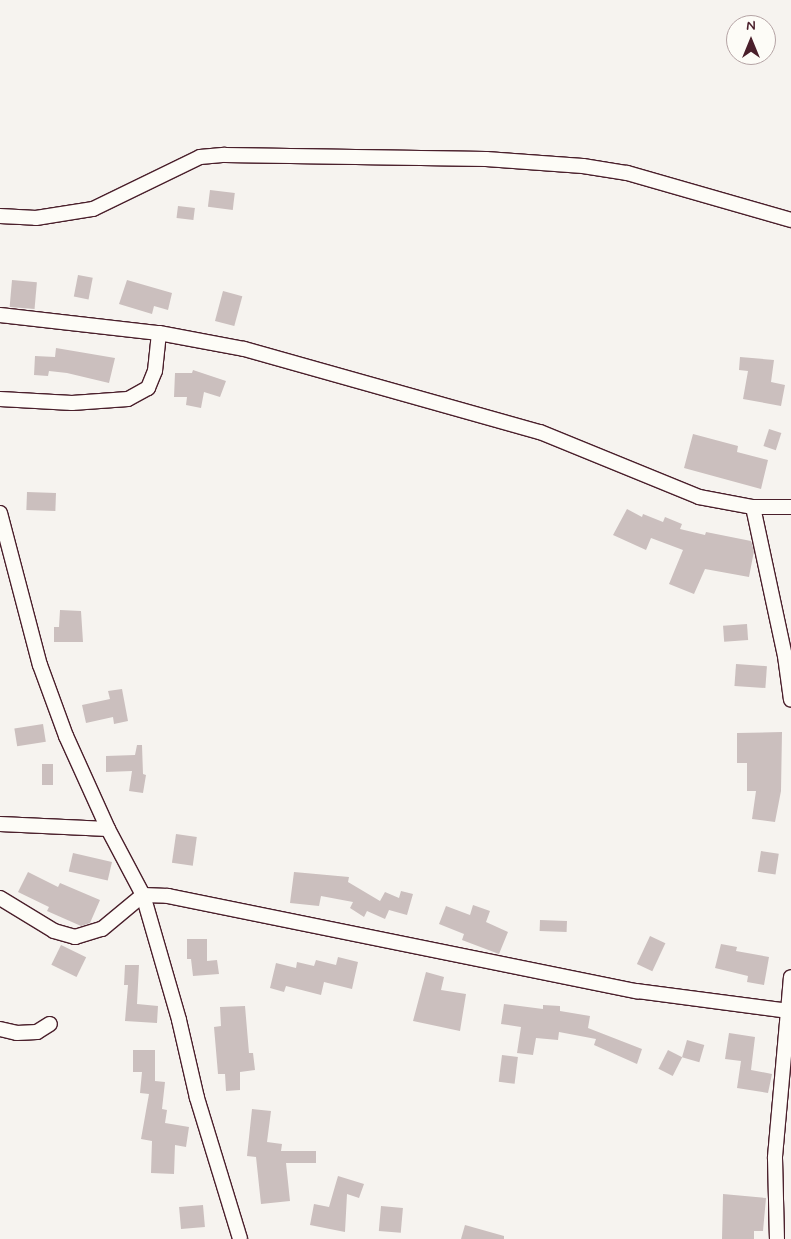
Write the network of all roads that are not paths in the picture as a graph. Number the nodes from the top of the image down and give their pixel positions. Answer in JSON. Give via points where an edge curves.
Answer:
{"nodes":[{"id":1,"x":0,"y":216,"type":"edge"},
{"id":2,"x":791,"y":220,"type":"edge"},
{"id":3,"x":0,"y":315,"type":"edge"},
{"id":4,"x":159,"y":333,"type":"junction"},
{"id":5,"x":0,"y":399,"type":"edge"},
{"id":6,"x":791,"y":507,"type":"edge"},
{"id":7,"x":753,"y":508,"type":"junction"},
{"id":8,"x":0,"y":513,"type":"edge"},
{"id":9,"x":791,"y":700,"type":"edge"},
{"id":10,"x":0,"y":824,"type":"edge"},
{"id":11,"x":108,"y":829,"type":"junction"},
{"id":12,"x":143,"y":895,"type":"junction"},
{"id":13,"x":0,"y":898,"type":"edge"},
{"id":14,"x":791,"y":977,"type":"edge"},
{"id":15,"x":788,"y":1011,"type":"junction"},
{"id":16,"x":50,"y":1024,"type":"dead end"},
{"id":17,"x":0,"y":1029,"type":"edge"},
{"id":18,"x":240,"y":1239,"type":"edge"},
{"id":19,"x":777,"y":1239,"type":"edge"}],
"edges":[{"from":1,"to":2,"type":"street","via":[[36,218],[93,209],[200,157],[224,155],[486,159],[583,166],[627,174]]},
{"from":3,"to":4,"type":"street"},
{"from":4,"to":5,"type":"street","via":[[155,371],[148,388],[128,399],[88,403]]},
{"from":4,"to":7,"type":"street","via":[[244,350],[461,408],[540,432],[699,497]]},
{"from":6,"to":7,"type":"street"},
{"from":7,"to":9,"type":"street","via":[[785,656]]},
{"from":8,"to":11,"type":"street","via":[[40,665],[66,736]]},
{"from":10,"to":11,"type":"street"},
{"from":11,"to":12,"type":"street"},
{"from":12,"to":13,"type":"street","via":[[102,929],[74,937],[54,931]]},
{"from":12,"to":15,"type":"street","via":[[168,896],[637,991]]},
{"from":12,"to":18,"type":"street","via":[[179,1020],[197,1098]]},
{"from":14,"to":15,"type":"street"},
{"from":15,"to":19,"type":"street","via":[[775,1158]]},
{"from":16,"to":17,"type":"street","via":[[37,1032],[17,1033]]}]}
